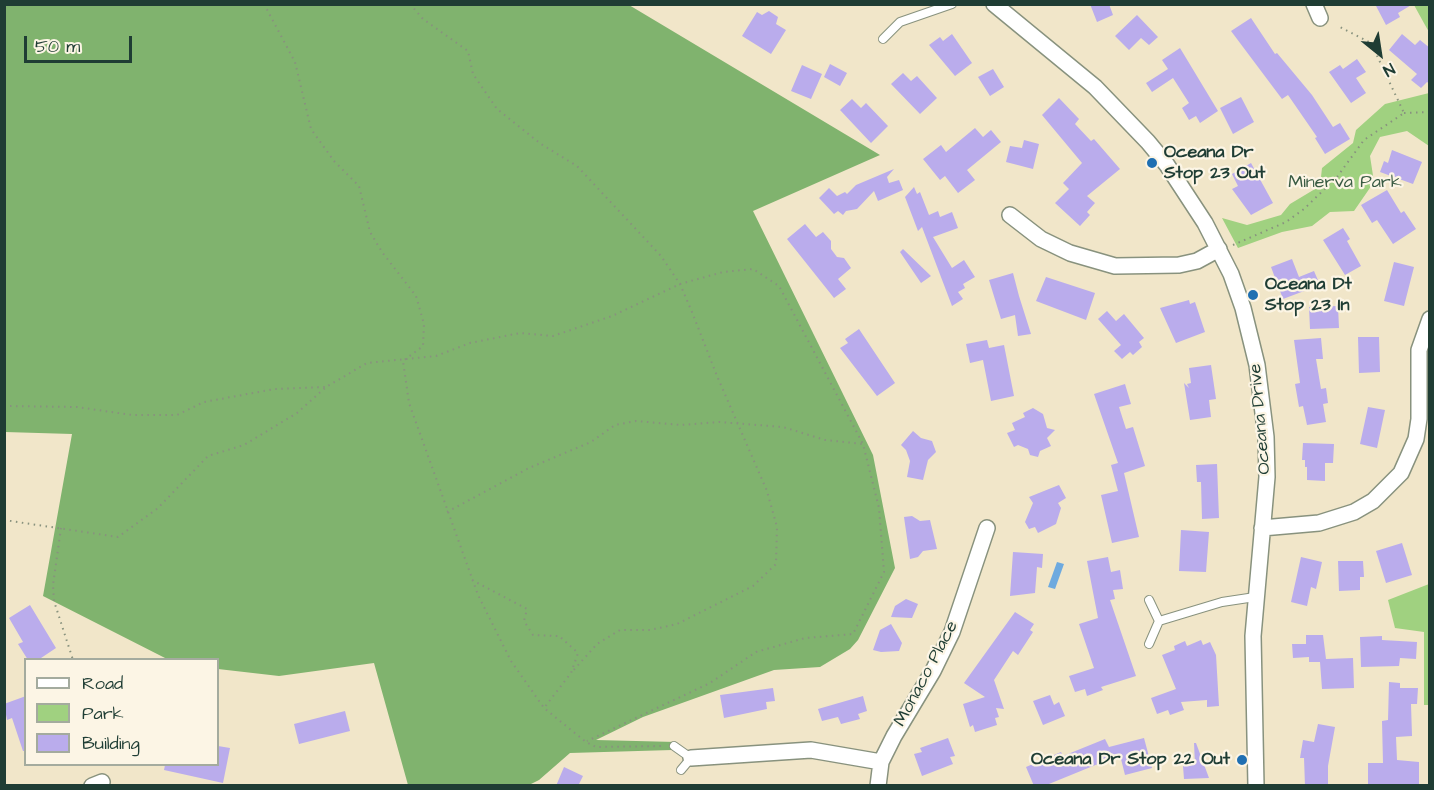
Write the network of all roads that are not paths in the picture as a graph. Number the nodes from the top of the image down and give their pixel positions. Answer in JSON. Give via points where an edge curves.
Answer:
{"nodes":[{"id":1,"x":952,"y":4,"type":"edge"},
{"id":2,"x":994,"y":4,"type":"edge"},
{"id":3,"x":883,"y":39,"type":"dead end"},
{"id":4,"x":1010,"y":215,"type":"dead end"},
{"id":5,"x":1226,"y":247,"type":"junction"},
{"id":6,"x":1430,"y":319,"type":"edge"},
{"id":7,"x":987,"y":528,"type":"dead end"},
{"id":8,"x":1262,"y":528,"type":"junction"},
{"id":9,"x":1255,"y":597,"type":"junction"},
{"id":10,"x":1149,"y":600,"type":"dead end"},
{"id":11,"x":1159,"y":621,"type":"junction"},
{"id":12,"x":1149,"y":644,"type":"dead end"},
{"id":13,"x":674,"y":746,"type":"road end"},
{"id":14,"x":882,"y":762,"type":"junction"},
{"id":15,"x":686,"y":764,"type":"joint"},
{"id":16,"x":878,"y":786,"type":"edge"},
{"id":17,"x":1256,"y":786,"type":"edge"}],
"edges":[{"from":1,"to":3,"type":"lane","via":[[900,22]]},
{"from":2,"to":5,"type":"street","name":"Oceana Drive","via":[[1058,55],[1131,123],[1167,165]]},
{"from":4,"to":5,"type":"street","via":[[1060,249],[1115,266],[1179,265]]},
{"from":5,"to":8,"type":"street","name":"Oceana Drive","via":[[1263,394],[1267,477]]},
{"from":6,"to":8,"type":"street","via":[[1419,350],[1416,440],[1401,473],[1373,501],[1354,512],[1319,523]]},
{"from":7,"to":14,"type":"street","name":"Monaco Place","via":[[952,632]]},
{"from":8,"to":9,"type":"street","name":"Oceana Drive"},
{"from":9,"to":11,"type":"lane","via":[[1222,602]]},
{"from":9,"to":17,"type":"street","name":"Oceana Drive"},
{"from":10,"to":11,"type":"lane"},
{"from":11,"to":12,"type":"lane"},
{"from":13,"to":15,"type":"lane"},
{"from":14,"to":15,"type":"street","via":[[811,750]]},
{"from":14,"to":16,"type":"street","name":"Monaco Place"}]}
